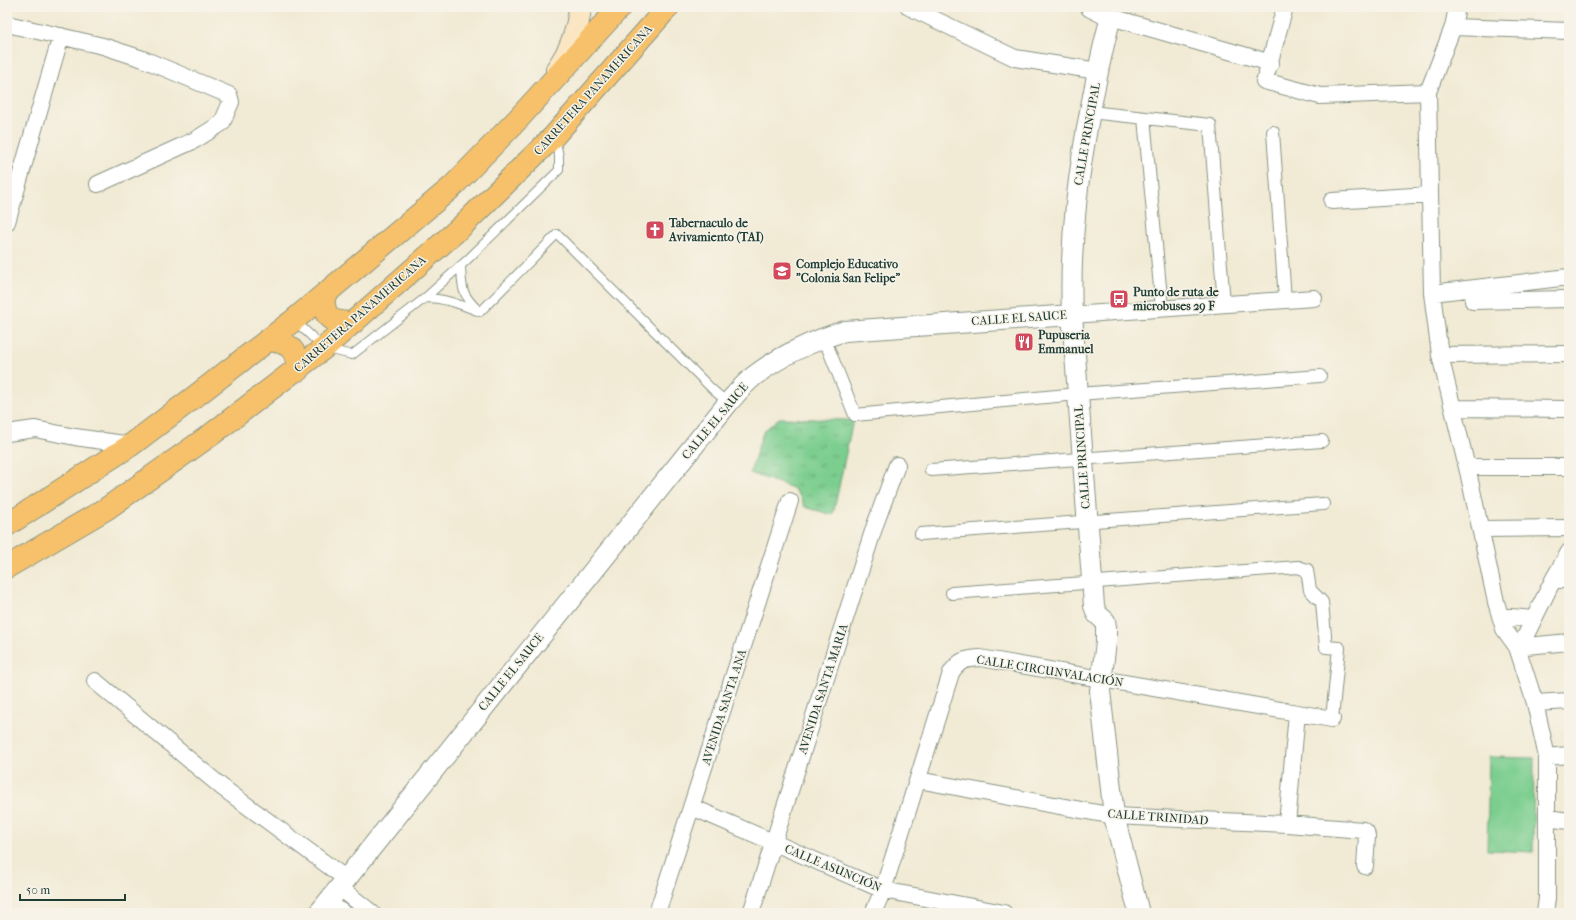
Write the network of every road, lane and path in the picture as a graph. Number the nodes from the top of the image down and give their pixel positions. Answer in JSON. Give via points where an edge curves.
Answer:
{"nodes":[{"id":1,"x":580,"y":7,"type":"edge"},
{"id":2,"x":620,"y":7,"type":"edge"},
{"id":3,"x":668,"y":7,"type":"edge"},
{"id":4,"x":909,"y":7,"type":"edge"},
{"id":5,"x":1091,"y":7,"type":"edge"},
{"id":6,"x":1285,"y":7,"type":"edge"},
{"id":7,"x":1457,"y":7,"type":"edge"},
{"id":8,"x":1111,"y":17,"type":"junction"},
{"id":9,"x":7,"y":24,"type":"edge"},
{"id":10,"x":1453,"y":27,"type":"junction"},
{"id":11,"x":1569,"y":31,"type":"edge"},
{"id":12,"x":61,"y":36,"type":"junction"},
{"id":13,"x":1271,"y":63,"type":"junction"},
{"id":14,"x":1098,"y":71,"type":"junction"},
{"id":15,"x":1428,"y":92,"type":"junction"},
{"id":16,"x":1090,"y":112,"type":"junction"},
{"id":17,"x":1144,"y":118,"type":"junction"},
{"id":18,"x":518,"y":119,"type":"junction"},
{"id":19,"x":1274,"y":132,"type":"dead end"},
{"id":20,"x":554,"y":136,"type":"junction"},
{"id":21,"x":98,"y":184,"type":"dead end"},
{"id":22,"x":1430,"y":194,"type":"junction"},
{"id":23,"x":1332,"y":201,"type":"dead end"},
{"id":24,"x":7,"y":221,"type":"edge"},
{"id":25,"x":461,"y":265,"type":"junction"},
{"id":26,"x":1569,"y":277,"type":"edge"},
{"id":27,"x":1432,"y":293,"type":"junction"},
{"id":28,"x":323,"y":296,"type":"junction"},
{"id":29,"x":424,"y":298,"type":"junction"},
{"id":30,"x":1314,"y":298,"type":"dead end"},
{"id":31,"x":1569,"y":299,"type":"edge"},
{"id":32,"x":1285,"y":300,"type":"junction"},
{"id":33,"x":1473,"y":301,"type":"dead end"},
{"id":34,"x":1224,"y":304,"type":"junction"},
{"id":35,"x":1162,"y":308,"type":"junction"},
{"id":36,"x":480,"y":312,"type":"junction"},
{"id":37,"x":1072,"y":315,"type":"junction"},
{"id":38,"x":294,"y":320,"type":"junction"},
{"id":39,"x":352,"y":324,"type":"junction"},
{"id":40,"x":824,"y":338,"type":"junction"},
{"id":41,"x":269,"y":340,"type":"junction"},
{"id":42,"x":324,"y":348,"type":"junction"},
{"id":43,"x":1569,"y":354,"type":"edge"},
{"id":44,"x":1440,"y":355,"type":"junction"},
{"id":45,"x":298,"y":370,"type":"junction"},
{"id":46,"x":1320,"y":376,"type":"dead end"},
{"id":47,"x":1078,"y":394,"type":"junction"},
{"id":48,"x":728,"y":403,"type":"junction"},
{"id":49,"x":1453,"y":408,"type":"junction"},
{"id":50,"x":1569,"y":409,"type":"edge"},
{"id":51,"x":7,"y":432,"type":"edge"},
{"id":52,"x":1322,"y":442,"type":"dead end"},
{"id":53,"x":131,"y":445,"type":"junction"},
{"id":54,"x":1082,"y":459,"type":"junction"},
{"id":55,"x":897,"y":465,"type":"dead end"},
{"id":56,"x":1467,"y":467,"type":"junction"},
{"id":57,"x":1569,"y":467,"type":"edge"},
{"id":58,"x":931,"y":470,"type":"dead end"},
{"id":59,"x":790,"y":501,"type":"dead end"},
{"id":60,"x":1323,"y":504,"type":"dead end"},
{"id":61,"x":1087,"y":521,"type":"junction"},
{"id":62,"x":7,"y":525,"type":"edge"},
{"id":63,"x":1569,"y":528,"type":"edge"},
{"id":64,"x":1481,"y":529,"type":"junction"},
{"id":65,"x":921,"y":534,"type":"dead end"},
{"id":66,"x":1569,"y":552,"type":"edge"},
{"id":67,"x":7,"y":567,"type":"edge"},
{"id":68,"x":1553,"y":580,"type":"junction"},
{"id":69,"x":1569,"y":580,"type":"edge"},
{"id":70,"x":1092,"y":583,"type":"junction"},
{"id":71,"x":952,"y":593,"type":"dead end"},
{"id":72,"x":1500,"y":616,"type":"junction"},
{"id":73,"x":1534,"y":619,"type":"junction"},
{"id":74,"x":1569,"y":642,"type":"edge"},
{"id":75,"x":1517,"y":647,"type":"junction"},
{"id":76,"x":1101,"y":678,"type":"junction"},
{"id":77,"x":95,"y":681,"type":"dead end"},
{"id":78,"x":1569,"y":701,"type":"edge"},
{"id":79,"x":1535,"y":703,"type":"junction"},
{"id":80,"x":1297,"y":713,"type":"junction"},
{"id":81,"x":1332,"y":719,"type":"joint"},
{"id":82,"x":1569,"y":755,"type":"edge"},
{"id":83,"x":1546,"y":757,"type":"junction"},
{"id":84,"x":918,"y":780,"type":"junction"},
{"id":85,"x":692,"y":807,"type":"junction"},
{"id":86,"x":1114,"y":816,"type":"junction"},
{"id":87,"x":1547,"y":818,"type":"junction"},
{"id":88,"x":1569,"y":821,"type":"edge"},
{"id":89,"x":1287,"y":824,"type":"junction"},
{"id":90,"x":774,"y":843,"type":"junction"},
{"id":91,"x":1365,"y":866,"type":"dead end"},
{"id":92,"x":883,"y":890,"type":"junction"},
{"id":93,"x":335,"y":899,"type":"edge"},
{"id":94,"x":372,"y":913,"type":"edge"},
{"id":95,"x":657,"y":913,"type":"edge"},
{"id":96,"x":751,"y":913,"type":"edge"},
{"id":97,"x":873,"y":913,"type":"edge"},
{"id":98,"x":1004,"y":913,"type":"edge"},
{"id":99,"x":1140,"y":913,"type":"edge"},
{"id":100,"x":1545,"y":913,"type":"edge"}],
"edges":[{"from":1,"to":18,"type":"main road","via":[[576,30],[564,60]]},
{"from":2,"to":18,"type":"highway"},
{"from":3,"to":20,"type":"highway","name":"CARRETERA PANAMERICANA"},
{"from":4,"to":14,"type":"street","via":[[1015,58]]},
{"from":5,"to":8,"type":"street"},
{"from":6,"to":13,"type":"street"},
{"from":7,"to":10,"type":"street"},
{"from":8,"to":13,"type":"street"},
{"from":8,"to":14,"type":"street","name":"CALLE PRINCIPAL"},
{"from":9,"to":12,"type":"street"},
{"from":10,"to":11,"type":"street"},
{"from":10,"to":15,"type":"street"},
{"from":12,"to":21,"type":"street","via":[[143,58],[231,98],[222,123],[196,140]]},
{"from":12,"to":24,"type":"street"},
{"from":13,"to":15,"type":"street","via":[[1263,86],[1320,96]]},
{"from":14,"to":16,"type":"street","name":"CALLE PRINCIPAL"},
{"from":15,"to":22,"type":"street"},
{"from":16,"to":17,"type":"street"},
{"from":16,"to":37,"type":"street","name":"CALLE PRINCIPAL","via":[[1075,203]]},
{"from":17,"to":34,"type":"street","via":[[1210,125]]},
{"from":17,"to":35,"type":"street"},
{"from":18,"to":28,"type":"highway","via":[[452,187]]},
{"from":19,"to":32,"type":"street"},
{"from":20,"to":25,"type":"lane","via":[[559,156],[559,170]]},
{"from":20,"to":39,"type":"highway","name":"CARRETERA PANAMERICANA","via":[[462,226]]},
{"from":22,"to":23,"type":"street"},
{"from":22,"to":27,"type":"street"},
{"from":25,"to":29,"type":"lane"},
{"from":25,"to":36,"type":"lane","via":[[465,297]]},
{"from":26,"to":27,"type":"street"},
{"from":27,"to":44,"type":"street"},
{"from":28,"to":38,"type":"highway"},
{"from":28,"to":39,"type":"highway","via":[[326,314],[332,320]]},
{"from":29,"to":36,"type":"lane","via":[[440,298]]},
{"from":29,"to":42,"type":"lane","via":[[352,355]]},
{"from":30,"to":32,"type":"street","name":"CALLE EL SAUCE"},
{"from":31,"to":33,"type":"street"},
{"from":32,"to":34,"type":"street","name":"CALLE EL SAUCE"},
{"from":34,"to":35,"type":"street","name":"CALLE EL SAUCE"},
{"from":35,"to":37,"type":"street","name":"CALLE EL SAUCE"},
{"from":36,"to":48,"type":"lane","via":[[557,234]]},
{"from":37,"to":40,"type":"street","name":"CALLE EL SAUCE","via":[[855,330]]},
{"from":37,"to":47,"type":"street","name":"CALLE PRINCIPAL"},
{"from":38,"to":41,"type":"highway"},
{"from":38,"to":42,"type":"lane"},
{"from":39,"to":42,"type":"highway","name":"CARRETERA PANAMERICANA"},
{"from":40,"to":47,"type":"street","via":[[855,415]]},
{"from":40,"to":48,"type":"street","name":"CALLE EL SAUCE","via":[[781,359],[753,377]]},
{"from":41,"to":45,"type":"highway","via":[[283,342],[289,346],[298,360]]},
{"from":41,"to":53,"type":"highway"},
{"from":42,"to":45,"type":"highway","name":"CARRETERA PANAMERICANA"},
{"from":43,"to":44,"type":"street"},
{"from":44,"to":49,"type":"street"},
{"from":45,"to":67,"type":"highway","name":"CARRETERA PANAMERICANA","via":[[106,509]]},
{"from":46,"to":47,"type":"street"},
{"from":47,"to":54,"type":"street","name":"CALLE PRINCIPAL"},
{"from":48,"to":93,"type":"street","name":"CALLE EL SAUCE"},
{"from":49,"to":50,"type":"street"},
{"from":49,"to":56,"type":"street"},
{"from":51,"to":53,"type":"street","via":[[35,429]]},
{"from":52,"to":54,"type":"street"},
{"from":53,"to":62,"type":"highway"},
{"from":54,"to":58,"type":"street"},
{"from":54,"to":61,"type":"street","name":"CALLE PRINCIPAL"},
{"from":55,"to":90,"type":"street","name":"AVENIDA SANTA MARIA","via":[[874,525]]},
{"from":56,"to":57,"type":"street"},
{"from":56,"to":64,"type":"street"},
{"from":59,"to":85,"type":"street","name":"AVENIDA SANTA ANA"},
{"from":60,"to":61,"type":"street"},
{"from":61,"to":65,"type":"street"},
{"from":61,"to":70,"type":"street","name":"CALLE PRINCIPAL"},
{"from":63,"to":64,"type":"street"},
{"from":64,"to":72,"type":"street"},
{"from":66,"to":68,"type":"street"},
{"from":68,"to":69,"type":"street"},
{"from":68,"to":73,"type":"street"},
{"from":70,"to":71,"type":"street"},
{"from":70,"to":76,"type":"street","name":"CALLE PRINCIPAL","via":[[1094,610],[1105,621],[1106,627]]},
{"from":70,"to":81,"type":"street","via":[[1298,567],[1307,570],[1310,590],[1322,602],[1326,647],[1339,648]]},
{"from":72,"to":73,"type":"street"},
{"from":72,"to":75,"type":"street","via":[[1504,629]]},
{"from":73,"to":75,"type":"street"},
{"from":74,"to":75,"type":"street"},
{"from":75,"to":79,"type":"street"},
{"from":76,"to":80,"type":"street","name":"CALLE CIRCUNVALACIÓN"},
{"from":76,"to":84,"type":"street","name":"CALLE CIRCUNVALACIÓN","via":[[980,658],[957,663],[951,672]]},
{"from":76,"to":86,"type":"street","name":"CALLE PRINCIPAL","via":[[1100,691]]},
{"from":77,"to":93,"type":"street","via":[[223,788]]},
{"from":78,"to":79,"type":"street"},
{"from":79,"to":83,"type":"street"},
{"from":80,"to":81,"type":"street","name":"CALLE CIRCUNVALACIÓN"},
{"from":80,"to":89,"type":"street"},
{"from":82,"to":83,"type":"street"},
{"from":83,"to":87,"type":"street"},
{"from":84,"to":86,"type":"street","name":"CALLE TRINIDAD"},
{"from":84,"to":92,"type":"street","name":"CALLE CIRCUNVALACIÓN"},
{"from":85,"to":90,"type":"street","name":"CALLE ASUNCIÓN"},
{"from":85,"to":95,"type":"street","name":"AVENIDA SANTA ANA"},
{"from":86,"to":89,"type":"street","name":"CALLE TRINIDAD"},
{"from":86,"to":99,"type":"street","name":"CALLE PRINCIPAL"},
{"from":87,"to":88,"type":"street"},
{"from":87,"to":100,"type":"street"},
{"from":89,"to":91,"type":"street","name":"CALLE TRINIDAD","via":[[1363,830],[1367,836]]},
{"from":90,"to":92,"type":"street","name":"CALLE ASUNCIÓN"},
{"from":90,"to":96,"type":"street","name":"AVENIDA SANTA MARIA"},
{"from":92,"to":97,"type":"street","name":"CALLE CIRCUNVALACIÓN"},
{"from":92,"to":98,"type":"street","name":"CALLE ASUNCIÓN"},
{"from":93,"to":94,"type":"street"}]}
